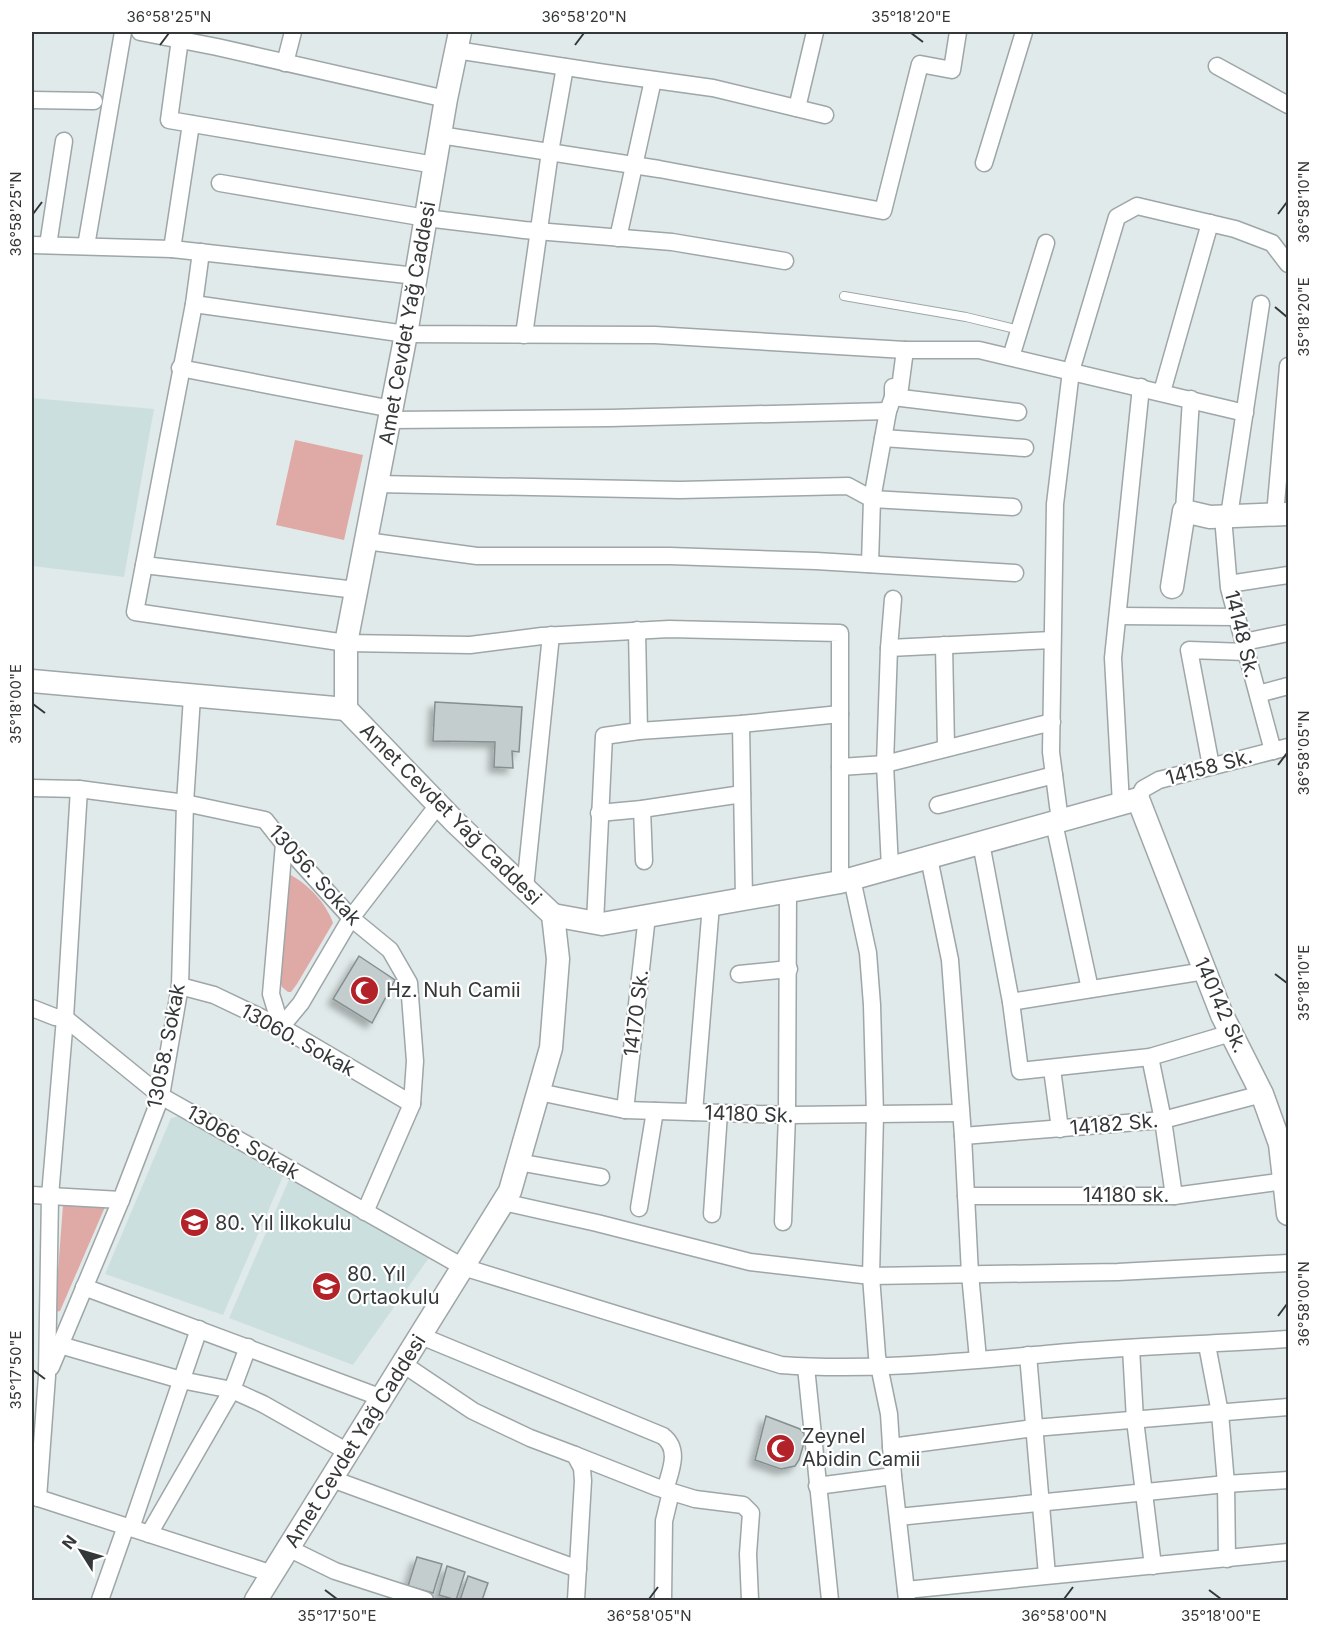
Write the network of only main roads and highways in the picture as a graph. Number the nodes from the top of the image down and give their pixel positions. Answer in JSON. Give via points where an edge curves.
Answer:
{"nodes":[{"id":1,"x":458,"y":41,"type":"edge"},
{"id":2,"x":1282,"y":514,"type":"edge"},
{"id":3,"x":1172,"y":587,"type":"dead end"},
{"id":4,"x":32,"y":681,"type":"edge"},
{"id":5,"x":346,"y":709,"type":"junction"},
{"id":6,"x":553,"y":915,"type":"junction"},
{"id":7,"x":1284,"y":1144,"type":"edge"},
{"id":8,"x":1288,"y":1214,"type":"edge"},
{"id":9,"x":256,"y":1600,"type":"edge"}],
"edges":[{"from":1,"to":5,"type":"main road","name":"Amet Cevdet Yağ Caddesi","via":[[346,643]]},
{"from":2,"to":3,"type":"main road","via":[[1210,517],[1184,511]]},
{"from":4,"to":5,"type":"main road"},
{"from":5,"to":6,"type":"main road","name":"Amet Cevdet Yağ Caddesi","via":[[438,805]]},
{"from":6,"to":7,"type":"main road","name":"140142 Sk.","via":[[595,923],[846,881],[1130,802],[1222,1015]]},
{"from":6,"to":9,"type":"main road","name":"Amet Cevdet Yağ Caddesi","via":[[558,959],[551,1048],[510,1191]]},
{"from":7,"to":8,"type":"main road","name":"140142 Sk."}]}
